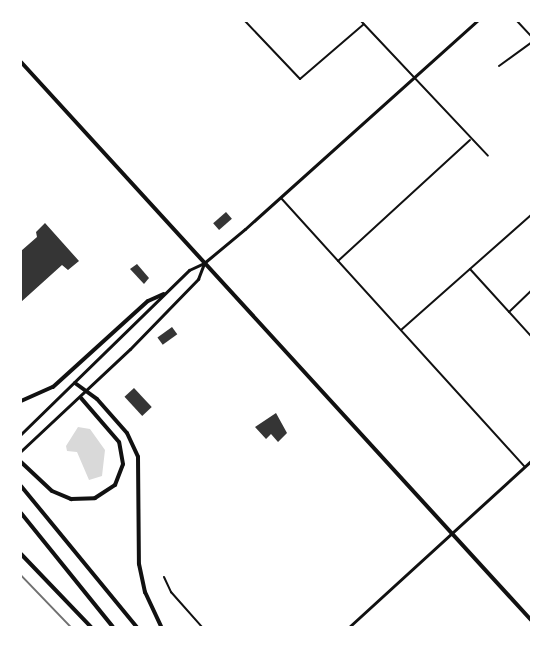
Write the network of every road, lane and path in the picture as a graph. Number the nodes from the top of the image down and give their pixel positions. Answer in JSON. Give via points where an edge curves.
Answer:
{"nodes":[{"id":1,"x":245,"y":21,"type":"edge"},
{"id":2,"x":361,"y":21,"type":"edge"},
{"id":3,"x":477,"y":21,"type":"edge"},
{"id":4,"x":518,"y":21,"type":"edge"},
{"id":5,"x":364,"y":24,"type":"junction"},
{"id":6,"x":531,"y":36,"type":"edge"},
{"id":7,"x":531,"y":43,"type":"edge"},
{"id":8,"x":21,"y":62,"type":"edge"},
{"id":9,"x":499,"y":66,"type":"dead end"},
{"id":10,"x":413,"y":78,"type":"junction"},
{"id":11,"x":470,"y":140,"type":"junction"},
{"id":12,"x":488,"y":156,"type":"dead end"},
{"id":13,"x":280,"y":198,"type":"junction"},
{"id":14,"x":531,"y":214,"type":"edge"},
{"id":15,"x":338,"y":261,"type":"junction"},
{"id":16,"x":204,"y":263,"type":"junction"},
{"id":17,"x":470,"y":269,"type":"junction"},
{"id":18,"x":531,"y":291,"type":"edge"},
{"id":19,"x":164,"y":294,"type":"junction"},
{"id":20,"x":509,"y":312,"type":"junction"},
{"id":21,"x":401,"y":330,"type":"junction"},
{"id":22,"x":531,"y":336,"type":"edge"},
{"id":23,"x":75,"y":383,"type":"junction"},
{"id":24,"x":87,"y":391,"type":"junction"},
{"id":25,"x":81,"y":398,"type":"junction"},
{"id":26,"x":21,"y":401,"type":"edge"},
{"id":27,"x":21,"y":434,"type":"edge"},
{"id":28,"x":21,"y":450,"type":"edge"},
{"id":29,"x":531,"y":461,"type":"edge"},
{"id":30,"x":21,"y":462,"type":"edge"},
{"id":31,"x":525,"y":467,"type":"junction"},
{"id":32,"x":21,"y":486,"type":"edge"},
{"id":33,"x":21,"y":513,"type":"edge"},
{"id":34,"x":452,"y":532,"type":"junction"},
{"id":35,"x":21,"y":554,"type":"edge"},
{"id":36,"x":164,"y":577,"type":"dead end"},
{"id":37,"x":531,"y":620,"type":"edge"},
{"id":38,"x":91,"y":627,"type":"edge"},
{"id":39,"x":113,"y":627,"type":"edge"},
{"id":40,"x":137,"y":627,"type":"edge"},
{"id":41,"x":161,"y":627,"type":"edge"},
{"id":42,"x":202,"y":627,"type":"edge"},
{"id":43,"x":349,"y":627,"type":"edge"}],
"edges":[{"from":1,"to":5,"type":"street","via":[[300,79]]},
{"from":2,"to":5,"type":"street"},
{"from":3,"to":10,"type":"main road"},
{"from":4,"to":6,"type":"street"},
{"from":5,"to":10,"type":"street"},
{"from":7,"to":9,"type":"street"},
{"from":8,"to":16,"type":"main road"},
{"from":10,"to":11,"type":"street"},
{"from":10,"to":13,"type":"main road"},
{"from":11,"to":12,"type":"street"},
{"from":11,"to":15,"type":"street"},
{"from":13,"to":15,"type":"street"},
{"from":13,"to":16,"type":"main road"},
{"from":14,"to":17,"type":"street"},
{"from":15,"to":21,"type":"street"},
{"from":16,"to":19,"type":"main road","via":[[189,270]]},
{"from":16,"to":24,"type":"main road","via":[[198,279]]},
{"from":16,"to":34,"type":"main road"},
{"from":17,"to":20,"type":"street"},
{"from":17,"to":21,"type":"street"},
{"from":18,"to":20,"type":"street"},
{"from":19,"to":23,"type":"main road"},
{"from":19,"to":26,"type":"main road","via":[[148,301],[53,387]]},
{"from":20,"to":22,"type":"street"},
{"from":21,"to":31,"type":"street"},
{"from":23,"to":24,"type":"main road"},
{"from":23,"to":27,"type":"main road"},
{"from":24,"to":25,"type":"main road"},
{"from":24,"to":41,"type":"main road","via":[[127,433],[138,456],[139,564],[145,592]]},
{"from":25,"to":28,"type":"main road"},
{"from":25,"to":30,"type":"main road","via":[[119,442],[123,464],[115,485],[95,498],[67,498]]},
{"from":29,"to":31,"type":"main road"},
{"from":31,"to":34,"type":"main road"},
{"from":32,"to":40,"type":"main road"},
{"from":33,"to":39,"type":"main road"},
{"from":34,"to":37,"type":"main road"},
{"from":34,"to":43,"type":"main road"},
{"from":35,"to":38,"type":"main road"},
{"from":36,"to":42,"type":"street","via":[[171,592]]}]}
